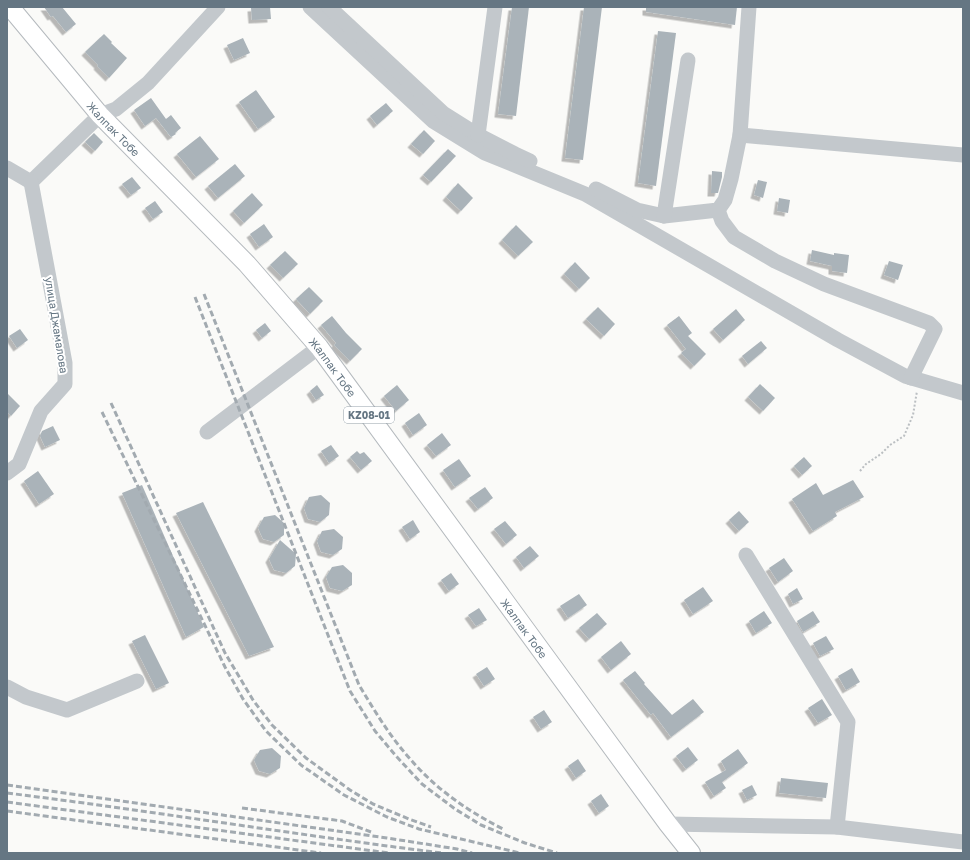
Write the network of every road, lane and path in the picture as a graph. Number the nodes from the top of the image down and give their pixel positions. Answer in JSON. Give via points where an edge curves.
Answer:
{"nodes":[{"id":1,"x":10,"y":7,"type":"edge"},
{"id":2,"x":218,"y":7,"type":"edge"},
{"id":3,"x":310,"y":7,"type":"edge"},
{"id":4,"x":329,"y":7,"type":"edge"},
{"id":5,"x":495,"y":7,"type":"edge"},
{"id":6,"x":749,"y":7,"type":"edge"},
{"id":7,"x":688,"y":60,"type":"dead end"},
{"id":8,"x":100,"y":115,"type":"junction"},
{"id":9,"x":478,"y":135,"type":"junction"},
{"id":10,"x":740,"y":135,"type":"junction"},
{"id":11,"x":963,"y":154,"type":"edge"},
{"id":12,"x":7,"y":168,"type":"edge"},
{"id":13,"x":31,"y":182,"type":"junction"},
{"id":14,"x":718,"y":210,"type":"junction"},
{"id":15,"x":664,"y":216,"type":"junction"},
{"id":16,"x":319,"y":347,"type":"junction"},
{"id":17,"x":915,"y":379,"type":"junction"},
{"id":18,"x":963,"y":393,"type":"edge"},
{"id":19,"x":207,"y":432,"type":"dead end"},
{"id":20,"x":860,"y":471,"type":"dead end"},
{"id":21,"x":7,"y":473,"type":"edge"},
{"id":22,"x":746,"y":555,"type":"dead end"},
{"id":23,"x":137,"y":681,"type":"dead end"},
{"id":24,"x":7,"y":687,"type":"edge"},
{"id":25,"x":668,"y":824,"type":"junction"},
{"id":26,"x":837,"y":827,"type":"junction"},
{"id":27,"x":963,"y":842,"type":"edge"},
{"id":28,"x":690,"y":853,"type":"edge"}],
"edges":[{"from":1,"to":8,"type":"main road","name":"Жалпак Тобе","number":"KZ08-01"},
{"from":2,"to":8,"type":"street","via":[[148,83],[116,109]]},
{"from":3,"to":17,"type":"street","via":[[433,121],[485,153],[585,194],[838,340]]},
{"from":4,"to":9,"type":"street","via":[[442,112]]},
{"from":5,"to":9,"type":"street"},
{"from":6,"to":10,"type":"street"},
{"from":7,"to":15,"type":"street"},
{"from":8,"to":13,"type":"street"},
{"from":8,"to":16,"type":"main road","name":"Жалпак Тобе","number":"KZ08-01","via":[[247,264]]},
{"from":9,"to":15,"type":"street","via":[[637,210]]},
{"from":10,"to":11,"type":"street"},
{"from":10,"to":14,"type":"street","via":[[725,200]]},
{"from":12,"to":13,"type":"street"},
{"from":13,"to":21,"type":"street","name":"улица Джамалова","via":[[65,363],[65,384],[41,411],[19,464]]},
{"from":14,"to":15,"type":"street"},
{"from":14,"to":17,"type":"street","via":[[722,221],[734,237],[775,261],[824,284],[929,323],[935,329]]},
{"from":16,"to":19,"type":"street"},
{"from":16,"to":25,"type":"main road","name":"Жалпак Тобе","number":"KZ08-01"},
{"from":17,"to":18,"type":"street"},
{"from":17,"to":20,"type":"path","via":[[913,415],[904,436]]},
{"from":22,"to":26,"type":"street","via":[[848,722]]},
{"from":23,"to":24,"type":"street","via":[[67,710],[26,697]]},
{"from":25,"to":26,"type":"street"},
{"from":25,"to":28,"type":"main road","name":"Жалпак Тобе","number":"KZ08-01"},
{"from":26,"to":27,"type":"street"}]}
